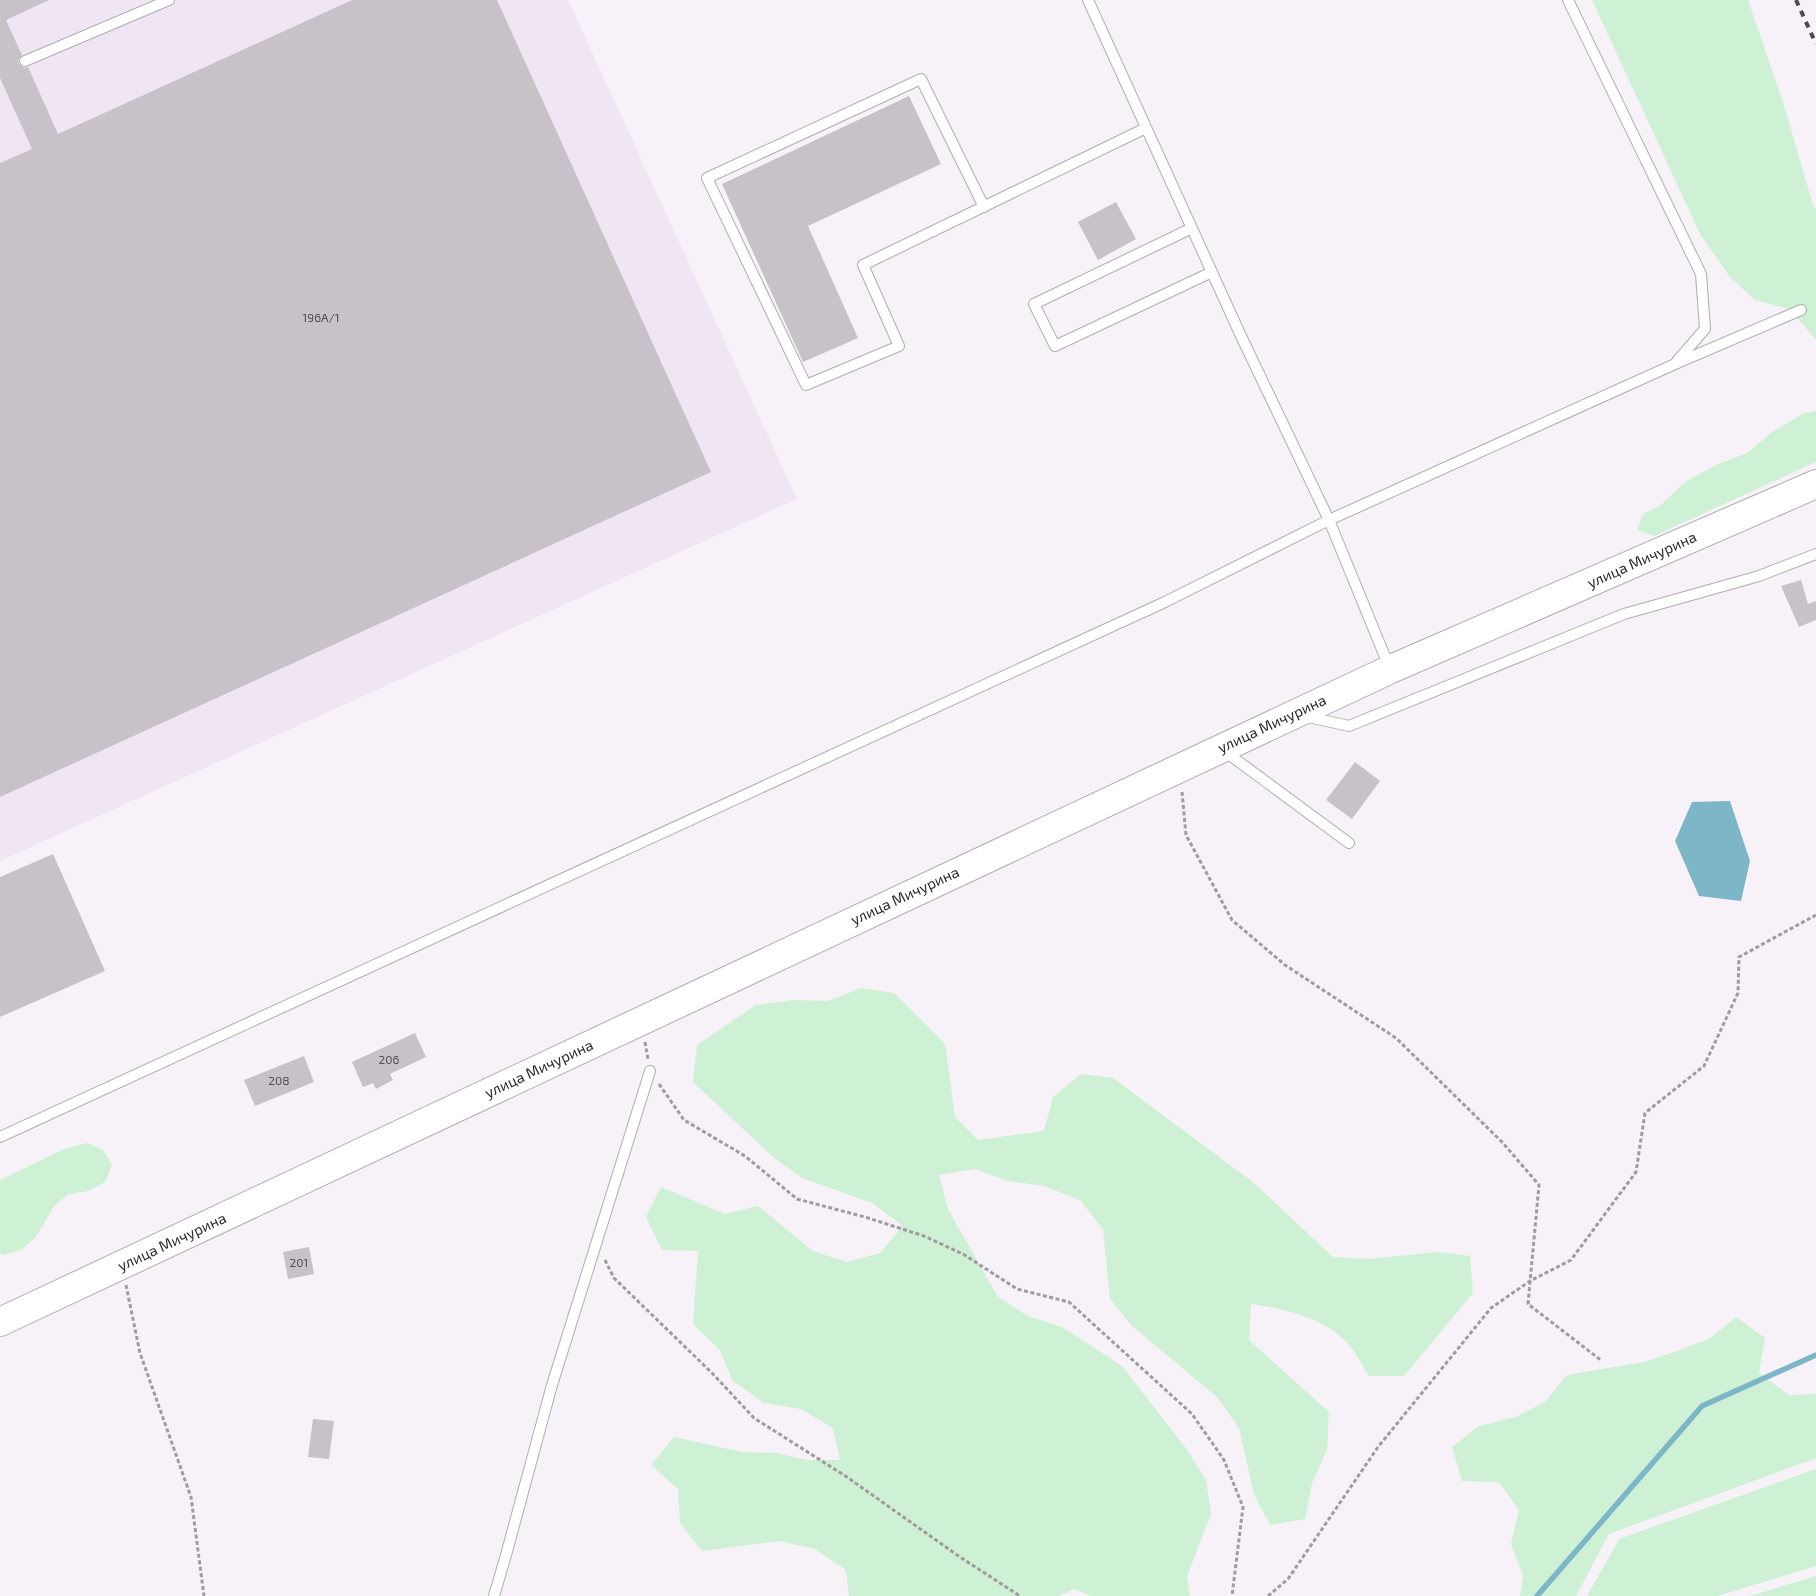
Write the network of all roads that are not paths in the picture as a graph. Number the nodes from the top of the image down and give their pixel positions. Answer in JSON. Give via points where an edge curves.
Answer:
{"nodes":[{"id":1,"x":169,"y":0,"type":"edge"},
{"id":2,"x":1088,"y":0,"type":"edge"},
{"id":3,"x":1568,"y":0,"type":"edge"},
{"id":4,"x":25,"y":61,"type":"dead end"},
{"id":5,"x":1146,"y":128,"type":"junction"},
{"id":6,"x":984,"y":207,"type":"junction"},
{"id":7,"x":1192,"y":228,"type":"junction"},
{"id":8,"x":1212,"y":272,"type":"junction"},
{"id":9,"x":1801,"y":310,"type":"dead end"},
{"id":10,"x":1675,"y":364,"type":"junction"},
{"id":11,"x":1816,"y":484,"type":"edge"},
{"id":12,"x":1329,"y":520,"type":"junction"},
{"id":13,"x":1816,"y":554,"type":"edge"},
{"id":14,"x":1390,"y":669,"type":"junction"},
{"id":15,"x":1294,"y":714,"type":"junction"},
{"id":16,"x":1220,"y":748,"type":"junction"},
{"id":17,"x":1349,"y":843,"type":"dead end"},
{"id":18,"x":650,"y":1071,"type":"road end"},
{"id":19,"x":0,"y":1137,"type":"edge"},
{"id":20,"x":0,"y":1322,"type":"edge"},
{"id":21,"x":494,"y":1596,"type":"edge"}],
"edges":[{"from":1,"to":4,"type":"lane"},
{"from":2,"to":5,"type":"lane"},
{"from":3,"to":10,"type":"lane","via":[[1701,274],[1705,329]]},
{"from":5,"to":6,"type":"lane"},
{"from":5,"to":7,"type":"lane"},
{"from":6,"to":6,"type":"lane","via":[[921,79],[707,178],[806,385],[899,346],[863,265]]},
{"from":7,"to":8,"type":"lane"},
{"from":7,"to":8,"type":"lane","via":[[1034,304],[1055,346]]},
{"from":8,"to":12,"type":"lane"},
{"from":9,"to":10,"type":"lane"},
{"from":10,"to":12,"type":"lane"},
{"from":11,"to":14,"type":"main road","name":"улица Мичурина"},
{"from":12,"to":14,"type":"lane"},
{"from":12,"to":19,"type":"lane","via":[[1165,602]]},
{"from":13,"to":15,"type":"lane","via":[[1759,576],[1624,614],[1349,726]]},
{"from":14,"to":15,"type":"main road","name":"улица Мичурина"},
{"from":15,"to":16,"type":"main road","name":"улица Мичурина"},
{"from":16,"to":17,"type":"lane"},
{"from":16,"to":20,"type":"main road","name":"улица Мичурина"},
{"from":18,"to":21,"type":"lane","via":[[552,1385]]}]}
